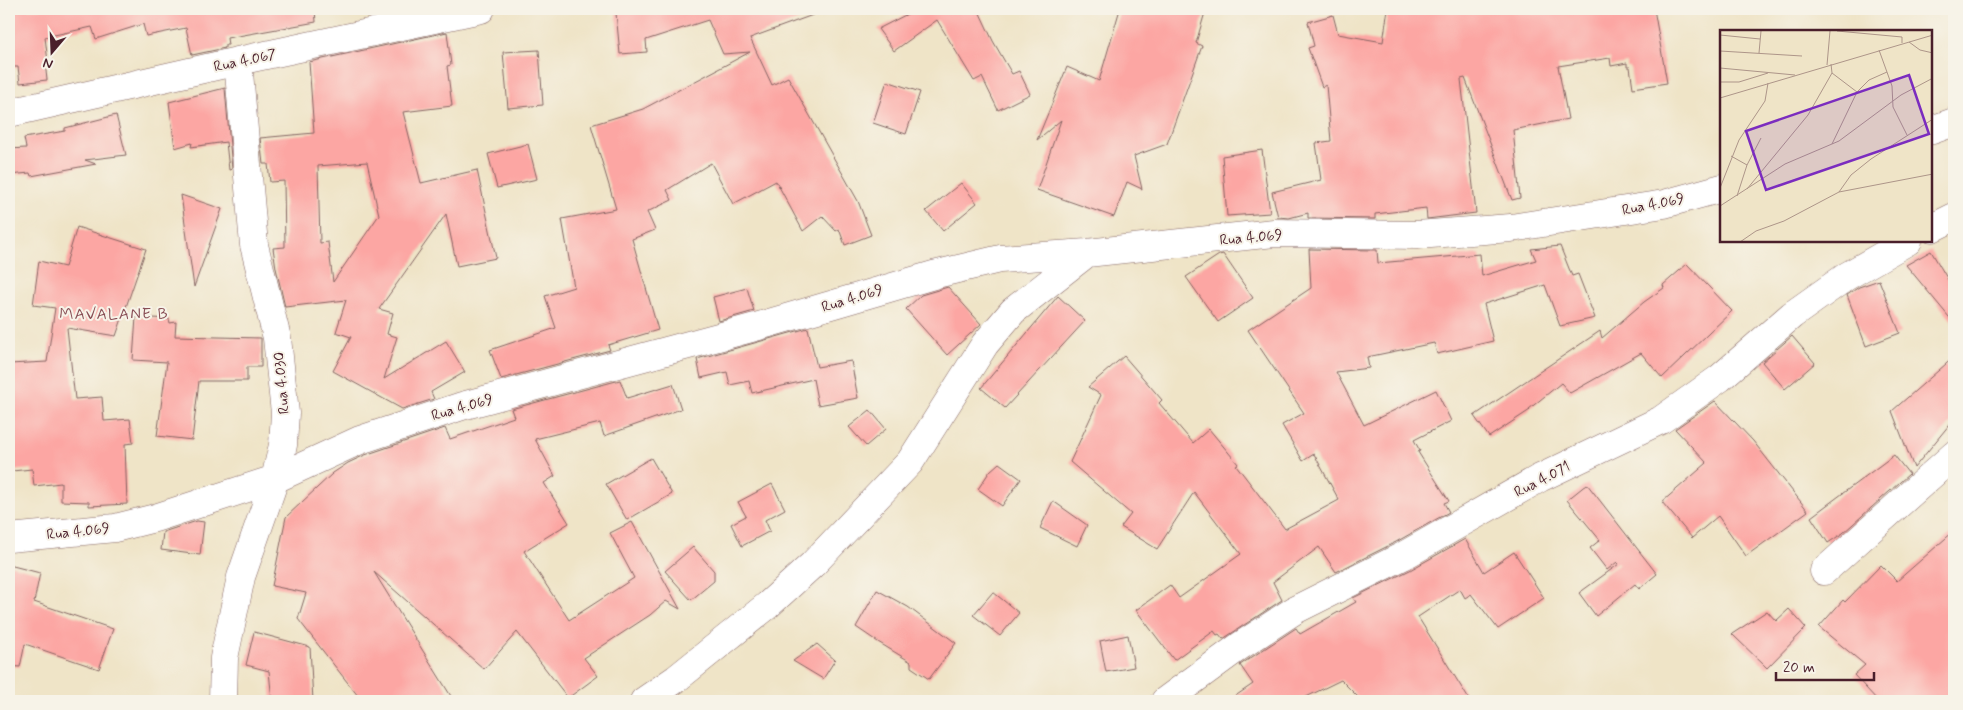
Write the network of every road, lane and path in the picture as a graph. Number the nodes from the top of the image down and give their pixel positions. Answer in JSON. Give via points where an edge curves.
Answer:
{"nodes":[{"id":1,"x":481,"y":9,"type":"edge"},
{"id":2,"x":238,"y":61,"type":"junction"},
{"id":3,"x":9,"y":113,"type":"edge"},
{"id":4,"x":1954,"y":122,"type":"edge"},
{"id":5,"x":1933,"y":130,"type":"edge"},
{"id":6,"x":1720,"y":189,"type":"edge"},
{"id":7,"x":1954,"y":217,"type":"edge"},
{"id":8,"x":1933,"y":228,"type":"edge"},
{"id":9,"x":1906,"y":242,"type":"edge"},
{"id":10,"x":1087,"y":253,"type":"junction"},
{"id":11,"x":1954,"y":454,"type":"edge"},
{"id":12,"x":275,"y":479,"type":"junction"},
{"id":13,"x":9,"y":538,"type":"edge"},
{"id":14,"x":1824,"y":572,"type":"dead end"},
{"id":15,"x":223,"y":701,"type":"edge"},
{"id":16,"x":644,"y":701,"type":"edge"},
{"id":17,"x":1164,"y":701,"type":"edge"}],
"edges":[{"from":1,"to":2,"type":"street","name":"Rua 4.067"},
{"from":2,"to":3,"type":"street","name":"Rua 4.067"},
{"from":2,"to":12,"type":"street","name":"Rua 4.030","via":[[254,245],[277,338],[285,413],[283,445]]},
{"from":4,"to":5,"type":"street"},
{"from":6,"to":10,"type":"street","name":"Rua 4.069","via":[[1664,204],[1511,228],[1417,235],[1274,233]]},
{"from":7,"to":8,"type":"street"},
{"from":9,"to":17,"type":"street","name":"Rua 4.071","via":[[1847,276],[1792,315],[1720,378],[1661,420],[1540,478],[1403,556],[1295,610]]},
{"from":10,"to":12,"type":"street","name":"Rua 4.069","via":[[1000,259],[936,274],[453,409],[360,440]]},
{"from":10,"to":16,"type":"street","via":[[1013,311],[985,344],[910,462],[812,564],[760,611]]},
{"from":11,"to":14,"type":"street"},
{"from":12,"to":13,"type":"street","name":"Rua 4.069","via":[[115,528]]},
{"from":12,"to":15,"type":"street","name":"Rua 4.030","via":[[241,577],[224,658]]}]}
